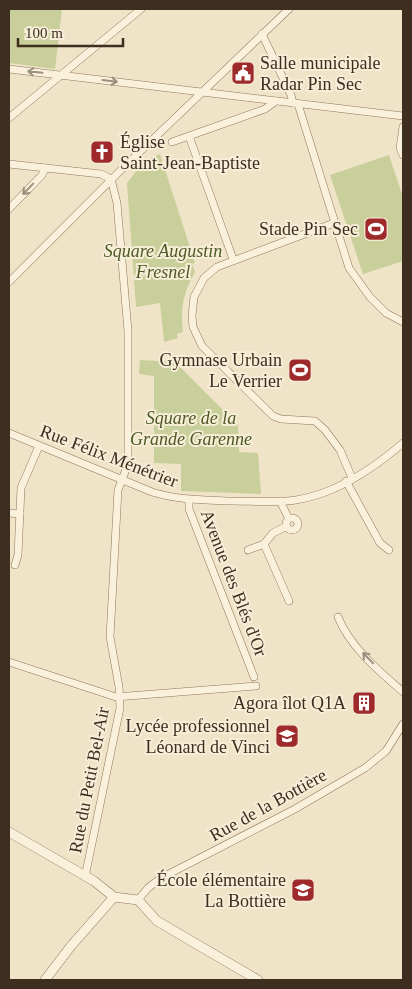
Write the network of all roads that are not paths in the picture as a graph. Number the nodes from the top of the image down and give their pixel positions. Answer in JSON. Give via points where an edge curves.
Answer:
{"nodes":[{"id":1,"x":141,"y":9,"type":"edge"},
{"id":2,"x":289,"y":9,"type":"edge"},
{"id":3,"x":262,"y":34,"type":"junction"},
{"id":4,"x":9,"y":69,"type":"edge"},
{"id":5,"x":61,"y":75,"type":"junction"},
{"id":6,"x":201,"y":93,"type":"junction"},
{"id":7,"x":276,"y":101,"type":"junction"},
{"id":8,"x":295,"y":103,"type":"junction"},
{"id":9,"x":403,"y":116,"type":"edge"},
{"id":10,"x":9,"y":118,"type":"edge"},
{"id":11,"x":403,"y":127,"type":"edge"},
{"id":12,"x":189,"y":136,"type":"junction"},
{"id":13,"x":172,"y":142,"type":"dead end"},
{"id":14,"x":403,"y":155,"type":"edge"},
{"id":15,"x":9,"y":164,"type":"edge"},
{"id":16,"x":45,"y":168,"type":"junction"},
{"id":17,"x":111,"y":179,"type":"junction"},
{"id":18,"x":9,"y":209,"type":"edge"},
{"id":19,"x":334,"y":223,"type":"junction"},
{"id":20,"x":233,"y":259,"type":"junction"},
{"id":21,"x":9,"y":282,"type":"edge"},
{"id":22,"x":403,"y":321,"type":"edge"},
{"id":23,"x":9,"y":433,"type":"edge"},
{"id":24,"x":403,"y":443,"type":"edge"},
{"id":25,"x":39,"y":446,"type":"junction"},
{"id":26,"x":121,"y":480,"type":"junction"},
{"id":27,"x":349,"y":480,"type":"junction"},
{"id":28,"x":189,"y":500,"type":"junction"},
{"id":29,"x":280,"y":501,"type":"junction"},
{"id":30,"x":9,"y":513,"type":"edge"},
{"id":31,"x":20,"y":514,"type":"junction"},
{"id":32,"x":264,"y":544,"type":"junction"},
{"id":33,"x":248,"y":550,"type":"dead end"},
{"id":34,"x":389,"y":550,"type":"dead end"},
{"id":35,"x":15,"y":565,"type":"dead end"},
{"id":36,"x":289,"y":602,"type":"dead end"},
{"id":37,"x":338,"y":617,"type":"dead end"},
{"id":38,"x":9,"y":662,"type":"edge"},
{"id":39,"x":254,"y":676,"type":"dead end"},
{"id":40,"x":256,"y":686,"type":"dead end"},
{"id":41,"x":403,"y":692,"type":"edge"},
{"id":42,"x":120,"y":697,"type":"junction"},
{"id":43,"x":403,"y":724,"type":"edge"},
{"id":44,"x":9,"y":832,"type":"edge"},
{"id":45,"x":85,"y":877,"type":"junction"},
{"id":46,"x":114,"y":897,"type":"junction"},
{"id":47,"x":138,"y":900,"type":"junction"},
{"id":48,"x":45,"y":980,"type":"edge"},
{"id":49,"x":258,"y":980,"type":"edge"}],
"edges":[{"from":1,"to":5,"type":"street"},
{"from":2,"to":3,"type":"street"},
{"from":3,"to":6,"type":"street"},
{"from":3,"to":8,"type":"street"},
{"from":5,"to":4,"type":"street","one_way":true},
{"from":5,"to":6,"type":"street","one_way":true},
{"from":5,"to":10,"type":"street"},
{"from":6,"to":7,"type":"street"},
{"from":6,"to":17,"type":"street"},
{"from":7,"to":8,"type":"street"},
{"from":7,"to":12,"type":"street","via":[[265,110]]},
{"from":8,"to":9,"type":"street"},
{"from":8,"to":19,"type":"street"},
{"from":11,"to":14,"type":"street","via":[[400,148]]},
{"from":12,"to":13,"type":"street"},
{"from":12,"to":20,"type":"street"},
{"from":15,"to":16,"type":"street"},
{"from":16,"to":17,"type":"street","via":[[101,174]]},
{"from":16,"to":18,"type":"street","one_way":true},
{"from":17,"to":21,"type":"street"},
{"from":17,"to":26,"type":"street","name":"Rue du Petit Bel-Air","via":[[117,203],[128,331],[128,455]]},
{"from":19,"to":20,"type":"street"},
{"from":19,"to":22,"type":"street","via":[[349,268],[362,289],[386,313]]},
{"from":20,"to":27,"type":"street","via":[[210,272],[194,297],[193,327],[202,346],[274,416],[315,421],[325,430],[344,455]]},
{"from":23,"to":25,"type":"street","name":"Rue Félix Ménétrier"},
{"from":24,"to":27,"type":"street","name":"Rue Félix Ménétrier"},
{"from":25,"to":26,"type":"street","name":"Rue Félix Ménétrier"},
{"from":25,"to":31,"type":"street","via":[[21,488]]},
{"from":26,"to":28,"type":"street","name":"Rue Félix Ménétrier","via":[[152,492]]},
{"from":26,"to":42,"type":"street","name":"Rue du Petit Bel-Air","via":[[110,637]]},
{"from":27,"to":29,"type":"street","name":"Rue Félix Ménétrier","via":[[314,496]]},
{"from":27,"to":34,"type":"street","via":[[380,543]]},
{"from":28,"to":29,"type":"street","name":"Rue Félix Ménétrier"},
{"from":28,"to":39,"type":"street","name":"Avenue des Blés d'Or","via":[[188,509]]},
{"from":29,"to":32,"type":"street","via":[[288,523]]},
{"from":30,"to":31,"type":"street"},
{"from":31,"to":35,"type":"street"},
{"from":32,"to":33,"type":"street"},
{"from":32,"to":36,"type":"street"},
{"from":41,"to":37,"type":"street","one_way":true,"via":[[355,645]]},
{"from":38,"to":42,"type":"street"},
{"from":40,"to":42,"type":"street"},
{"from":42,"to":45,"type":"street","name":"Rue du Petit Bel-Air"},
{"from":43,"to":47,"type":"street","name":"Rue de la Bottière","via":[[392,744],[372,764],[295,809],[161,878]]},
{"from":44,"to":45,"type":"street"},
{"from":45,"to":46,"type":"street"},
{"from":46,"to":47,"type":"street"},
{"from":46,"to":48,"type":"street"},
{"from":47,"to":49,"type":"street","via":[[157,921]]}]}
